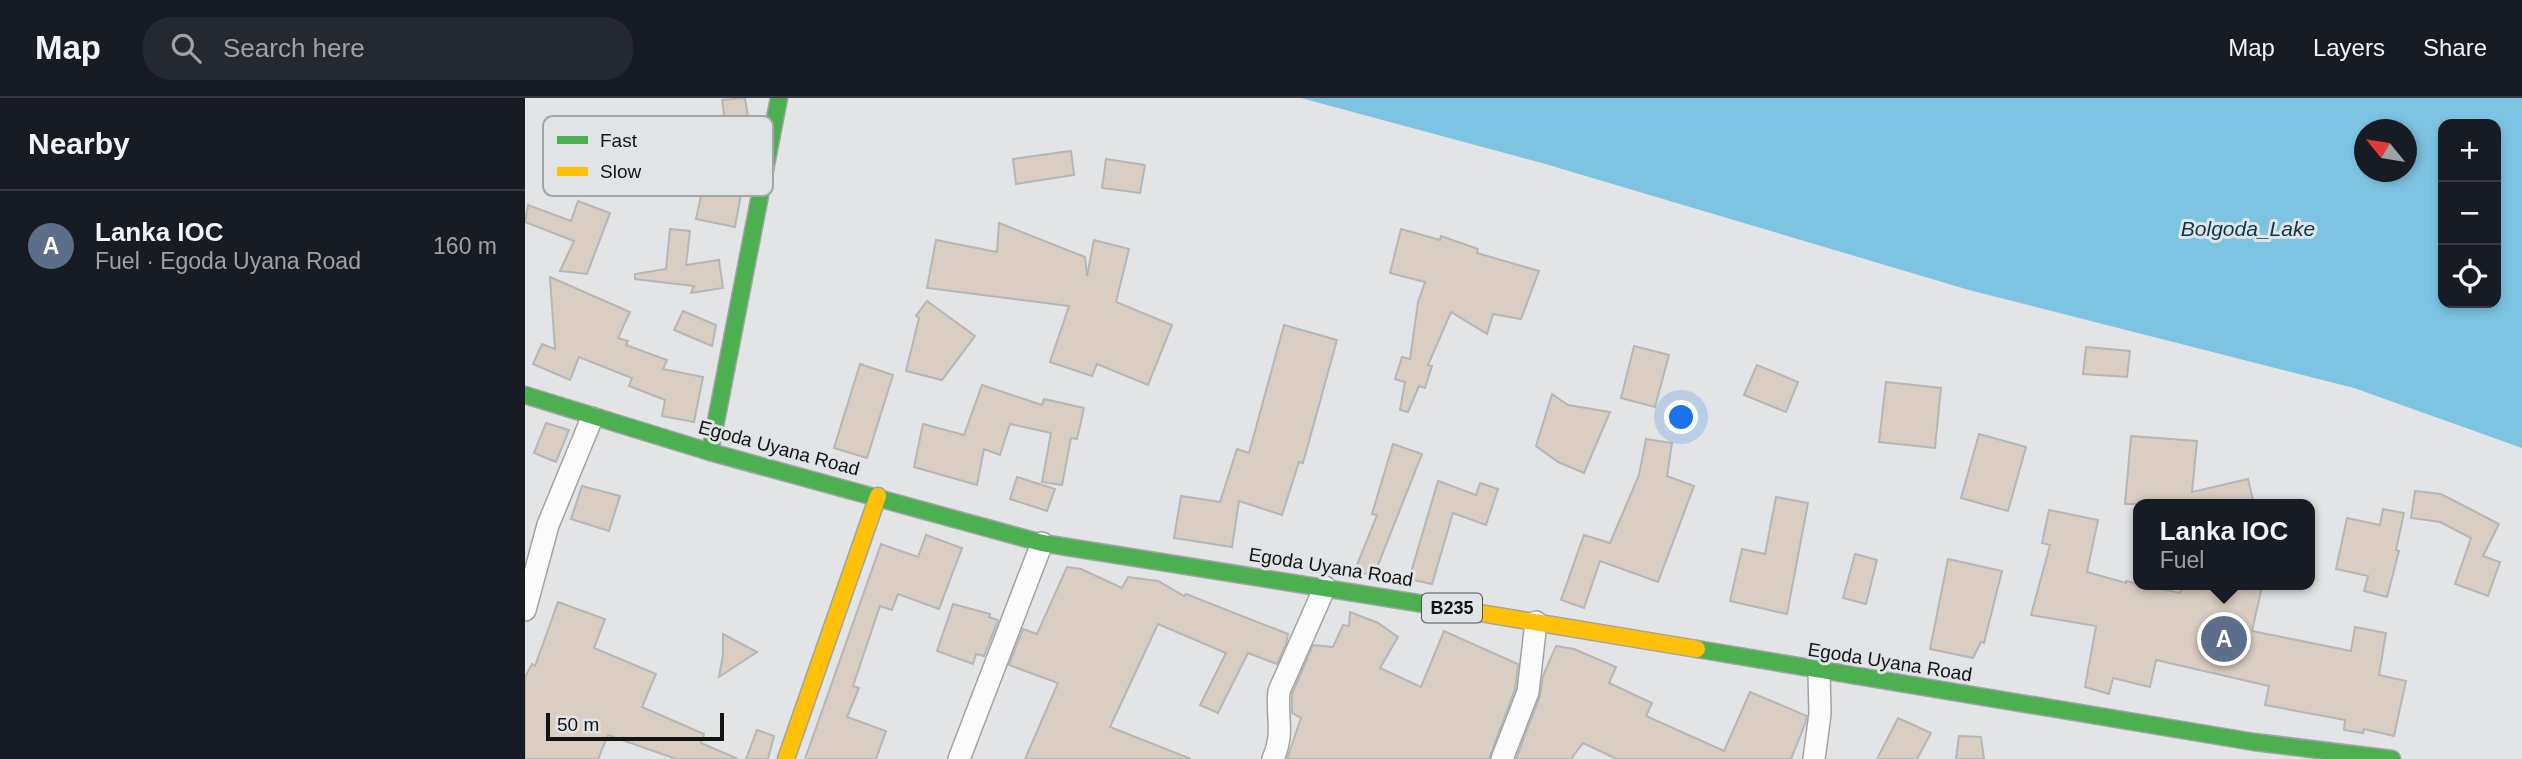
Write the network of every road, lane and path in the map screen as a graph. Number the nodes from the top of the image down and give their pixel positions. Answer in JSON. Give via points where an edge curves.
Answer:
{"nodes":[{"id":1,"x":779,"y":98,"type":"edge"},
{"id":2,"x":773,"y":129,"type":"edge"},
{"id":3,"x":760,"y":196,"type":"edge"},
{"id":4,"x":525,"y":395,"type":"edge"},
{"id":5,"x":591,"y":418,"type":"junction"},
{"id":6,"x":710,"y":452,"type":"junction"},
{"id":7,"x":878,"y":496,"type":"junction"},
{"id":8,"x":1042,"y":543,"type":"junction"},
{"id":9,"x":1325,"y":587,"type":"junction"},
{"id":10,"x":525,"y":610,"type":"edge"},
{"id":11,"x":1536,"y":622,"type":"junction"},
{"id":12,"x":1819,"y":672,"type":"junction"},
{"id":13,"x":2251,"y":751,"type":"edge"},
{"id":14,"x":786,"y":759,"type":"edge"},
{"id":15,"x":959,"y":759,"type":"edge"},
{"id":16,"x":1273,"y":759,"type":"edge"},
{"id":17,"x":1502,"y":759,"type":"edge"},
{"id":18,"x":1814,"y":759,"type":"edge"},
{"id":19,"x":2392,"y":759,"type":"edge"}],
"edges":[{"from":1,"to":2,"type":"main road"},
{"from":3,"to":6,"type":"main road"},
{"from":4,"to":5,"type":"main road","name":"Egoda Uyana Road","number":"B235"},
{"from":5,"to":6,"type":"main road","name":"Egoda Uyana Road","number":"B235"},
{"from":5,"to":10,"type":"street","via":[[548,525]]},
{"from":6,"to":7,"type":"main road","name":"Egoda Uyana Road","number":"B235"},
{"from":7,"to":8,"type":"main road","name":"Egoda Uyana Road","number":"B235"},
{"from":7,"to":14,"type":"main road"},
{"from":8,"to":9,"type":"main road","name":"Egoda Uyana Road","number":"B235"},
{"from":8,"to":15,"type":"street"},
{"from":9,"to":11,"type":"main road","name":"Egoda Uyana Road","number":"B235"},
{"from":9,"to":16,"type":"street","via":[[1279,691],[1281,741]]},
{"from":11,"to":12,"type":"main road","name":"Egoda Uyana Road","number":"B235"},
{"from":11,"to":17,"type":"street","via":[[1528,692]]},
{"from":12,"to":13,"type":"main road","name":"Egoda Uyana Road","number":"B235"},
{"from":12,"to":18,"type":"street"},
{"from":13,"to":19,"type":"main road","name":"Egoda Uyana Road","number":"B235"}]}
